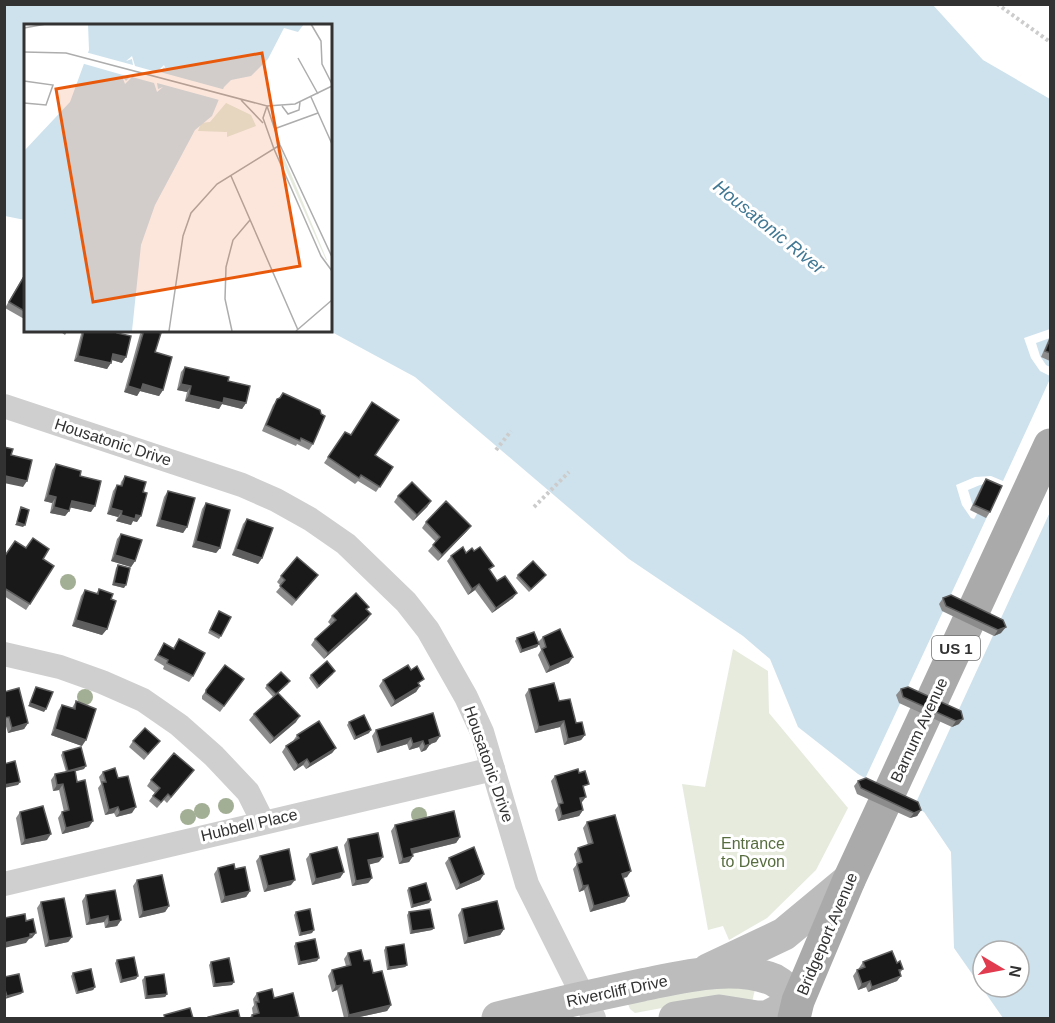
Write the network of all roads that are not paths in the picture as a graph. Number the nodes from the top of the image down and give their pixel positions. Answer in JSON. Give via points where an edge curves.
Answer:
{"nodes":[{"id":1,"x":4,"y":406,"type":"edge"},
{"id":2,"x":1050,"y":445,"type":"edge"},
{"id":3,"x":4,"y":654,"type":"edge"},
{"id":4,"x":493,"y":769,"type":"junction"},
{"id":5,"x":263,"y":822,"type":"junction"},
{"id":6,"x":856,"y":865,"type":"junction"},
{"id":7,"x":4,"y":884,"type":"edge"},
{"id":8,"x":702,"y":973,"type":"junction"},
{"id":9,"x":588,"y":1008,"type":"edge"},
{"id":10,"x":796,"y":1010,"type":"edge"},
{"id":11,"x":498,"y":1018,"type":"edge"},
{"id":12,"x":675,"y":1018,"type":"edge"}],
"edges":[{"from":1,"to":4,"type":"street","name":"Housatonic Drive","via":[[242,485],[301,514],[346,544],[406,602],[428,630],[466,697]]},
{"from":2,"to":6,"type":"main road","name":"Barnum Avenue","number":"US 1"},
{"from":3,"to":5,"type":"street","via":[[60,667],[143,700],[214,756],[248,792]]},
{"from":4,"to":5,"type":"street","name":"Hubbell Place"},
{"from":4,"to":9,"type":"street","name":"Housatonic Drive","via":[[527,884]]},
{"from":5,"to":7,"type":"street","name":"Hubbell Place"},
{"from":6,"to":8,"type":"street","name":"Rivercliff Drive","via":[[784,934]]},
{"from":6,"to":10,"type":"main road","name":"Bridgeport Avenue","number":"US 1"},
{"from":8,"to":9,"type":"street","name":"Rivercliff Drive"},
{"from":8,"to":10,"type":"street","name":"Rivercliff Drive","via":[[764,977],[783,986]]},
{"from":9,"to":11,"type":"street","name":"Rivercliff Drive"},
{"from":10,"to":12,"type":"street","via":[[767,1017],[719,1011]]}]}
